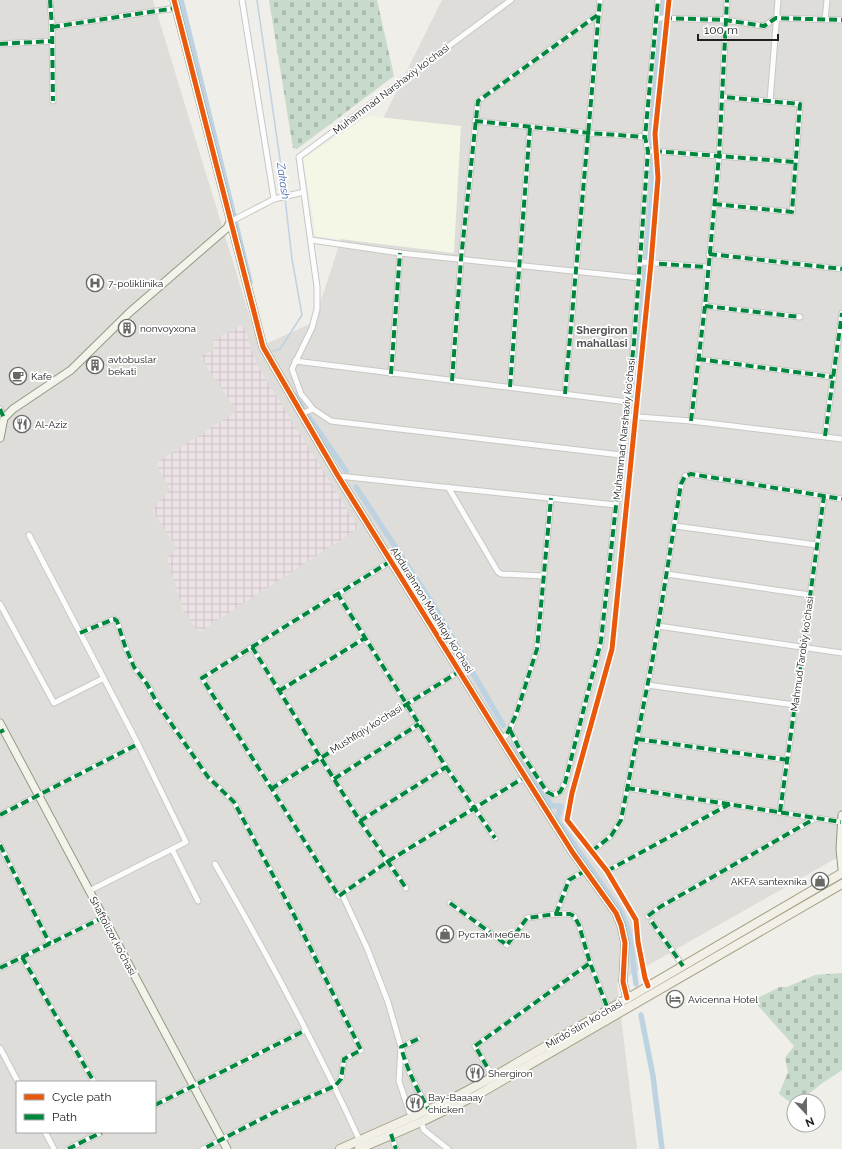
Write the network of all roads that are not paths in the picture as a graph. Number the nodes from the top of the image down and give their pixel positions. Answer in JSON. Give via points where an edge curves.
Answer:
{"nodes":[{"id":1,"x":50,"y":0,"type":"edge"},
{"id":2,"x":174,"y":0,"type":"edge"},
{"id":3,"x":242,"y":0,"type":"edge"},
{"id":4,"x":510,"y":0,"type":"edge"},
{"id":5,"x":600,"y":0,"type":"edge"},
{"id":6,"x":658,"y":0,"type":"edge"},
{"id":7,"x":669,"y":0,"type":"edge"},
{"id":8,"x":727,"y":0,"type":"edge"},
{"id":9,"x":778,"y":0,"type":"edge"},
{"id":10,"x":827,"y":0,"type":"edge"},
{"id":11,"x":176,"y":8,"type":"junction"},
{"id":12,"x":599,"y":14,"type":"junction"},
{"id":13,"x":656,"y":18,"type":"junction"},
{"id":14,"x":667,"y":18,"type":"junction"},
{"id":15,"x":776,"y":18,"type":"junction"},
{"id":16,"x":725,"y":20,"type":"junction"},
{"id":17,"x":824,"y":20,"type":"junction"},
{"id":18,"x":842,"y":20,"type":"edge"},
{"id":19,"x":52,"y":27,"type":"junction"},
{"id":20,"x":52,"y":41,"type":"junction"},
{"id":21,"x":0,"y":44,"type":"edge"},
{"id":22,"x":723,"y":97,"type":"junction"},
{"id":23,"x":53,"y":101,"type":"dead end"},
{"id":24,"x":770,"y":101,"type":"junction"},
{"id":25,"x":476,"y":121,"type":"junction"},
{"id":26,"x":530,"y":127,"type":"junction"},
{"id":27,"x":589,"y":134,"type":"junction"},
{"id":28,"x":645,"y":137,"type":"junction"},
{"id":29,"x":648,"y":151,"type":"junction"},
{"id":30,"x":656,"y":152,"type":"junction"},
{"id":31,"x":719,"y":156,"type":"junction"},
{"id":32,"x":795,"y":162,"type":"junction"},
{"id":33,"x":304,"y":192,"type":"junction"},
{"id":34,"x":274,"y":199,"type":"junction"},
{"id":35,"x":714,"y":204,"type":"junction"},
{"id":36,"x":231,"y":221,"type":"junction"},
{"id":37,"x":311,"y":240,"type":"junction"},
{"id":38,"x":400,"y":253,"type":"junction"},
{"id":39,"x":710,"y":254,"type":"junction"},
{"id":40,"x":461,"y":259,"type":"junction"},
{"id":41,"x":641,"y":262,"type":"junction"},
{"id":42,"x":651,"y":263,"type":"junction"},
{"id":43,"x":519,"y":265,"type":"junction"},
{"id":44,"x":707,"y":267,"type":"junction"},
{"id":45,"x":842,"y":270,"type":"edge"},
{"id":46,"x":577,"y":272,"type":"junction"},
{"id":47,"x":640,"y":278,"type":"junction"},
{"id":48,"x":705,"y":306,"type":"junction"},
{"id":49,"x":842,"y":313,"type":"edge"},
{"id":50,"x":800,"y":316,"type":"dead end"},
{"id":51,"x":698,"y":359,"type":"junction"},
{"id":52,"x":295,"y":361,"type":"junction"},
{"id":53,"x":391,"y":374,"type":"junction"},
{"id":54,"x":833,"y":377,"type":"junction"},
{"id":55,"x":452,"y":381,"type":"junction"},
{"id":56,"x":510,"y":388,"type":"junction"},
{"id":57,"x":565,"y":394,"type":"junction"},
{"id":58,"x":628,"y":402,"type":"junction"},
{"id":59,"x":0,"y":409,"type":"edge"},
{"id":60,"x":313,"y":409,"type":"junction"},
{"id":61,"x":302,"y":414,"type":"junction"},
{"id":62,"x":626,"y":416,"type":"junction"},
{"id":63,"x":636,"y":417,"type":"junction"},
{"id":64,"x":4,"y":418,"type":"junction"},
{"id":65,"x":691,"y":421,"type":"junction"},
{"id":66,"x":825,"y":436,"type":"junction"},
{"id":67,"x":0,"y":438,"type":"edge"},
{"id":68,"x":842,"y":439,"type":"edge"},
{"id":69,"x":621,"y":455,"type":"junction"},
{"id":70,"x":338,"y":476,"type":"junction"},
{"id":71,"x":448,"y":487,"type":"junction"},
{"id":72,"x":824,"y":496,"type":"junction"},
{"id":73,"x":551,"y":498,"type":"junction"},
{"id":74,"x":842,"y":498,"type":"edge"},
{"id":75,"x":616,"y":505,"type":"junction"},
{"id":76,"x":675,"y":526,"type":"junction"},
{"id":77,"x":29,"y":535,"type":"dead end"},
{"id":78,"x":817,"y":545,"type":"junction"},
{"id":79,"x":391,"y":561,"type":"junction"},
{"id":80,"x":667,"y":574,"type":"junction"},
{"id":81,"x":544,"y":576,"type":"junction"},
{"id":82,"x":337,"y":593,"type":"junction"},
{"id":83,"x":810,"y":595,"type":"junction"},
{"id":84,"x":0,"y":604,"type":"edge"},
{"id":85,"x":658,"y":626,"type":"junction"},
{"id":86,"x":80,"y":633,"type":"junction"},
{"id":87,"x":365,"y":638,"type":"junction"},
{"id":88,"x":252,"y":647,"type":"junction"},
{"id":89,"x":803,"y":648,"type":"junction"},
{"id":90,"x":842,"y":653,"type":"edge"},
{"id":91,"x":460,"y":671,"type":"junction"},
{"id":92,"x":104,"y":678,"type":"junction"},
{"id":93,"x":647,"y":685,"type":"junction"},
{"id":94,"x":279,"y":691,"type":"junction"},
{"id":95,"x":407,"y":703,"type":"junction"},
{"id":96,"x":795,"y":705,"type":"junction"},
{"id":97,"x":419,"y":724,"type":"junction"},
{"id":98,"x":1,"y":728,"type":"edge"},
{"id":99,"x":510,"y":730,"type":"junction"},
{"id":100,"x":637,"y":739,"type":"junction"},
{"id":101,"x":502,"y":740,"type":"junction"},
{"id":102,"x":138,"y":744,"type":"junction"},
{"id":103,"x":321,"y":758,"type":"junction"},
{"id":104,"x":788,"y":760,"type":"junction"},
{"id":105,"x":446,"y":767,"type":"junction"},
{"id":106,"x":525,"y":777,"type":"junction"},
{"id":107,"x":334,"y":779,"type":"junction"},
{"id":108,"x":627,"y":788,"type":"junction"},
{"id":109,"x":271,"y":789,"type":"junction"},
{"id":110,"x":39,"y":794,"type":"junction"},
{"id":111,"x":730,"y":804,"type":"junction"},
{"id":112,"x":474,"y":808,"type":"junction"},
{"id":113,"x":780,"y":812,"type":"junction"},
{"id":114,"x":0,"y":815,"type":"edge"},
{"id":115,"x":814,"y":819,"type":"junction"},
{"id":116,"x":842,"y":819,"type":"edge"},
{"id":117,"x":360,"y":821,"type":"junction"},
{"id":118,"x":494,"y":838,"type":"dead end"},
{"id":119,"x":0,"y":845,"type":"edge"},
{"id":120,"x":172,"y":849,"type":"junction"},
{"id":121,"x":592,"y":851,"type":"junction"},
{"id":122,"x":387,"y":862,"type":"junction"},
{"id":123,"x":215,"y":864,"type":"dead end"},
{"id":124,"x":842,"y":869,"type":"edge"},
{"id":125,"x":585,"y":871,"type":"junction"},
{"id":126,"x":607,"y":871,"type":"junction"},
{"id":127,"x":842,"y":873,"type":"edge"},
{"id":128,"x":842,"y":884,"type":"edge"},
{"id":129,"x":406,"y":888,"type":"dead end"},
{"id":130,"x":89,"y":891,"type":"junction"},
{"id":131,"x":342,"y":894,"type":"junction"},
{"id":132,"x":198,"y":901,"type":"dead end"},
{"id":133,"x":450,"y":903,"type":"dead end"},
{"id":134,"x":556,"y":914,"type":"junction"},
{"id":135,"x":648,"y":916,"type":"dead end"},
{"id":136,"x":104,"y":917,"type":"junction"},
{"id":137,"x":652,"y":922,"type":"dead end"},
{"id":138,"x":50,"y":944,"type":"junction"},
{"id":139,"x":22,"y":957,"type":"junction"},
{"id":140,"x":590,"y":963,"type":"junction"},
{"id":141,"x":683,"y":966,"type":"junction"},
{"id":142,"x":0,"y":968,"type":"edge"},
{"id":143,"x":648,"y":986,"type":"junction"},
{"id":144,"x":628,"y":998,"type":"junction"},
{"id":145,"x":608,"y":1010,"type":"junction"},
{"id":146,"x":302,"y":1032,"type":"dead end"},
{"id":147,"x":418,"y":1040,"type":"dead end"},
{"id":148,"x":401,"y":1047,"type":"junction"},
{"id":149,"x":0,"y":1048,"type":"edge"},
{"id":150,"x":493,"y":1077,"type":"junction"},
{"id":151,"x":17,"y":1081,"type":"edge"},
{"id":152,"x":93,"y":1081,"type":"edge"},
{"id":153,"x":194,"y":1086,"type":"junction"},
{"id":154,"x":335,"y":1086,"type":"junction"},
{"id":155,"x":156,"y":1105,"type":"edge"},
{"id":156,"x":429,"y":1110,"type":"junction"},
{"id":157,"x":417,"y":1118,"type":"junction"},
{"id":158,"x":46,"y":1133,"type":"edge"},
{"id":159,"x":100,"y":1133,"type":"edge"},
{"id":160,"x":391,"y":1134,"type":"junction"},
{"id":161,"x":360,"y":1139,"type":"junction"},
{"id":162,"x":222,"y":1140,"type":"junction"},
{"id":163,"x":54,"y":1149,"type":"edge"},
{"id":164,"x":68,"y":1149,"type":"edge"},
{"id":165,"x":203,"y":1149,"type":"edge"},
{"id":166,"x":227,"y":1149,"type":"edge"},
{"id":167,"x":340,"y":1149,"type":"edge"},
{"id":168,"x":359,"y":1149,"type":"edge"},
{"id":169,"x":396,"y":1149,"type":"edge"},
{"id":170,"x":448,"y":1149,"type":"edge"}],
"edges":[{"from":1,"to":19,"type":"street"},
{"from":2,"to":11,"type":"street","name":"Abdurahmon Mushfiqiy koʻchasi"},
{"from":3,"to":34,"type":"street"},
{"from":4,"to":33,"type":"street","name":"Muhammad Narshaxiy ko'chasi","via":[[299,157]]},
{"from":5,"to":12,"type":"street"},
{"from":6,"to":13,"type":"street","name":"Muhammad Narshaxiy ko'chasi"},
{"from":7,"to":14,"type":"street"},
{"from":8,"to":16,"type":"street"},
{"from":9,"to":15,"type":"street"},
{"from":10,"to":17,"type":"street"},
{"from":11,"to":19,"type":"street"},
{"from":11,"to":36,"type":"street","name":"Abdurahmon Mushfiqiy koʻchasi"},
{"from":12,"to":25,"type":"street","via":[[478,101]]},
{"from":12,"to":27,"type":"street"},
{"from":13,"to":14,"type":"street"},
{"from":13,"to":28,"type":"street","name":"Muhammad Narshaxiy ko'chasi"},
{"from":14,"to":16,"type":"street"},
{"from":14,"to":30,"type":"street","via":[[655,134]]},
{"from":15,"to":16,"type":"street","via":[[764,26]]},
{"from":15,"to":17,"type":"street"},
{"from":15,"to":24,"type":"street"},
{"from":16,"to":22,"type":"street"},
{"from":17,"to":18,"type":"street"},
{"from":19,"to":20,"type":"street"},
{"from":20,"to":21,"type":"street"},
{"from":20,"to":23,"type":"street"},
{"from":22,"to":24,"type":"street"},
{"from":22,"to":31,"type":"street"},
{"from":24,"to":32,"type":"street","via":[[800,104]]},
{"from":25,"to":26,"type":"street"},
{"from":25,"to":40,"type":"street"},
{"from":26,"to":27,"type":"street"},
{"from":26,"to":43,"type":"street"},
{"from":27,"to":28,"type":"street"},
{"from":27,"to":46,"type":"street"},
{"from":28,"to":29,"type":"street","name":"Muhammad Narshaxiy ko'chasi"},
{"from":29,"to":30,"type":"street"},
{"from":29,"to":41,"type":"street","name":"Muhammad Narshaxiy ko'chasi"},
{"from":30,"to":31,"type":"street"},
{"from":30,"to":42,"type":"street","via":[[658,178]]},
{"from":31,"to":32,"type":"street"},
{"from":31,"to":35,"type":"street"},
{"from":32,"to":35,"type":"street","via":[[792,212]]},
{"from":33,"to":34,"type":"street"},
{"from":33,"to":37,"type":"street"},
{"from":34,"to":36,"type":"street"},
{"from":35,"to":39,"type":"street"},
{"from":36,"to":61,"type":"street","name":"Abdurahmon Mushfiqiy koʻchasi","via":[[263,347]]},
{"from":36,"to":64,"type":"street","via":[[227,228],[130,312],[71,370],[13,409]]},
{"from":37,"to":38,"type":"street"},
{"from":37,"to":52,"type":"street","via":[[317,309],[312,328]]},
{"from":38,"to":40,"type":"street"},
{"from":38,"to":53,"type":"street"},
{"from":39,"to":44,"type":"street"},
{"from":39,"to":45,"type":"street"},
{"from":40,"to":43,"type":"street"},
{"from":40,"to":55,"type":"street"},
{"from":41,"to":42,"type":"street"},
{"from":41,"to":47,"type":"street","name":"Muhammad Narshaxiy ko'chasi"},
{"from":42,"to":44,"type":"street"},
{"from":42,"to":63,"type":"street"},
{"from":43,"to":46,"type":"street"},
{"from":43,"to":56,"type":"street"},
{"from":44,"to":48,"type":"street"},
{"from":46,"to":47,"type":"street"},
{"from":46,"to":57,"type":"street"},
{"from":47,"to":58,"type":"street","name":"Muhammad Narshaxiy ko'chasi"},
{"from":48,"to":50,"type":"street"},
{"from":48,"to":51,"type":"street"},
{"from":49,"to":54,"type":"street"},
{"from":51,"to":54,"type":"street"},
{"from":51,"to":65,"type":"street"},
{"from":52,"to":53,"type":"street"},
{"from":52,"to":60,"type":"street","via":[[292,369],[297,385]]},
{"from":53,"to":55,"type":"street"},
{"from":54,"to":66,"type":"street"},
{"from":55,"to":56,"type":"street"},
{"from":56,"to":57,"type":"street"},
{"from":57,"to":58,"type":"street"},
{"from":58,"to":62,"type":"street","name":"Muhammad Narshaxiy ko'chasi"},
{"from":59,"to":64,"type":"street"},
{"from":60,"to":61,"type":"street"},
{"from":60,"to":69,"type":"street","via":[[331,421]]},
{"from":61,"to":70,"type":"street","name":"Abdurahmon Mushfiqiy koʻchasi"},
{"from":62,"to":63,"type":"street"},
{"from":62,"to":69,"type":"street","name":"Muhammad Narshaxiy ko'chasi"},
{"from":63,"to":65,"type":"street"},
{"from":63,"to":121,"type":"street","via":[[612,649],[572,793],[567,820]]},
{"from":64,"to":67,"type":"street"},
{"from":65,"to":66,"type":"street"},
{"from":66,"to":68,"type":"street"},
{"from":69,"to":75,"type":"street","name":"Muhammad Narshaxiy ko'chasi"},
{"from":70,"to":71,"type":"street"},
{"from":70,"to":79,"type":"street","name":"Abdurahmon Mushfiqiy koʻchasi"},
{"from":71,"to":73,"type":"street"},
{"from":71,"to":81,"type":"street","via":[[498,572]]},
{"from":72,"to":74,"type":"street"},
{"from":72,"to":76,"type":"street","via":[[691,474],[682,480]]},
{"from":72,"to":78,"type":"street","name":"Mahmud Tarobiy ko'chasi"},
{"from":73,"to":75,"type":"street"},
{"from":73,"to":81,"type":"street"},
{"from":75,"to":99,"type":"street","name":"Muhammad Narshaxiy ko'chasi","via":[[601,641],[565,782],[560,792],[553,795],[547,792]]},
{"from":76,"to":78,"type":"street"},
{"from":76,"to":80,"type":"street"},
{"from":77,"to":86,"type":"street"},
{"from":78,"to":83,"type":"street","name":"Mahmud Tarobiy ko'chasi"},
{"from":79,"to":82,"type":"street"},
{"from":79,"to":91,"type":"street","name":"Abdurahmon Mushfiqiy koʻchasi"},
{"from":80,"to":83,"type":"street"},
{"from":80,"to":85,"type":"street"},
{"from":81,"to":99,"type":"street","via":[[537,649]]},
{"from":82,"to":87,"type":"street"},
{"from":82,"to":88,"type":"street"},
{"from":83,"to":89,"type":"street","name":"Mahmud Tarobiy ko'chasi"},
{"from":84,"to":92,"type":"street","via":[[54,703]]},
{"from":85,"to":89,"type":"street"},
{"from":85,"to":93,"type":"street"},
{"from":86,"to":92,"type":"street"},
{"from":86,"to":154,"type":"street","via":[[109,620],[114,619],[117,622],[134,667],[157,703],[208,777],[234,802],[361,1050],[344,1059],[341,1079]]},
{"from":87,"to":94,"type":"street"},
{"from":87,"to":95,"type":"street"},
{"from":88,"to":94,"type":"street"},
{"from":88,"to":109,"type":"street","via":[[202,678]]},
{"from":89,"to":90,"type":"street"},
{"from":89,"to":96,"type":"street","name":"Mahmud Tarobiy ko'chasi"},
{"from":91,"to":95,"type":"street","name":"Mushfiqiy ko'chasi"},
{"from":91,"to":101,"type":"street","name":"Abdurahmon Mushfiqiy koʻchasi"},
{"from":92,"to":102,"type":"street"},
{"from":93,"to":96,"type":"street"},
{"from":93,"to":100,"type":"street"},
{"from":94,"to":103,"type":"street"},
{"from":95,"to":97,"type":"street"},
{"from":95,"to":103,"type":"street","name":"Mushfiqiy ko'chasi"},
{"from":96,"to":104,"type":"street","name":"Mahmud Tarobiy ko'chasi"},
{"from":97,"to":105,"type":"street"},
{"from":97,"to":107,"type":"street"},
{"from":98,"to":110,"type":"street","name":"Shaftolizor ko'chasi"},
{"from":99,"to":101,"type":"street"},
{"from":100,"to":104,"type":"street"},
{"from":100,"to":108,"type":"street"},
{"from":101,"to":106,"type":"street","name":"Abdurahmon Mushfiqiy koʻchasi"},
{"from":102,"to":110,"type":"street"},
{"from":102,"to":120,"type":"street","via":[[186,842]]},
{"from":103,"to":107,"type":"street"},
{"from":103,"to":109,"type":"street","name":"Mushfiqiy ko'chasi"},
{"from":104,"to":113,"type":"street","name":"Mahmud Tarobiy ko'chasi"},
{"from":105,"to":112,"type":"street"},
{"from":105,"to":117,"type":"street"},
{"from":106,"to":112,"type":"street"},
{"from":106,"to":125,"type":"street","name":"Abdurahmon Mushfiqiy koʻchasi"},
{"from":107,"to":117,"type":"street"},
{"from":108,"to":111,"type":"street"},
{"from":108,"to":121,"type":"street","via":[[621,820],[611,836]]},
{"from":109,"to":131,"type":"street","via":[[339,896]]},
{"from":110,"to":114,"type":"street"},
{"from":110,"to":130,"type":"street","name":"Shaftolizor ko'chasi"},
{"from":111,"to":113,"type":"street"},
{"from":111,"to":126,"type":"street"},
{"from":112,"to":118,"type":"street"},
{"from":112,"to":122,"type":"street"},
{"from":113,"to":115,"type":"street"},
{"from":115,"to":116,"type":"street"},
{"from":115,"to":135,"type":"street"},
{"from":116,"to":124,"type":"street"},
{"from":117,"to":122,"type":"street"},
{"from":119,"to":138,"type":"street"},
{"from":120,"to":130,"type":"street"},
{"from":120,"to":132,"type":"street"},
{"from":121,"to":126,"type":"street"},
{"from":122,"to":129,"type":"street"},
{"from":122,"to":131,"type":"street"},
{"from":123,"to":154,"type":"street","via":[[268,956]]},
{"from":125,"to":134,"type":"street","via":[[570,880]]},
{"from":125,"to":144,"type":"street","name":"Abdurahmon Mushfiqiy koʻchasi","via":[[616,913],[621,925],[625,943],[623,982]]},
{"from":126,"to":143,"type":"street","via":[[636,920],[640,955]]},
{"from":127,"to":141,"type":"main road","name":"Mirdo'stim ko'chasi"},
{"from":128,"to":157,"type":"main road","name":"Mirdo'stim ko'chasi","via":[[479,1094]]},
{"from":130,"to":136,"type":"street","name":"Shaftolizor ko'chasi"},
{"from":131,"to":148,"type":"street","via":[[386,995]]},
{"from":133,"to":134,"type":"street","via":[[507,945],[527,918]]},
{"from":134,"to":140,"type":"street","via":[[574,916]]},
{"from":136,"to":138,"type":"street"},
{"from":136,"to":153,"type":"street","name":"Shaftolizor ko'chasi"},
{"from":137,"to":141,"type":"street"},
{"from":138,"to":139,"type":"street"},
{"from":139,"to":142,"type":"street"},
{"from":139,"to":152,"type":"street"},
{"from":140,"to":145,"type":"street"},
{"from":140,"to":150,"type":"street","via":[[475,1046]]},
{"from":141,"to":143,"type":"main road","name":"Mirdo'stim ko'chasi"},
{"from":143,"to":144,"type":"main road","name":"Mirdo'stim ko'chasi"},
{"from":144,"to":145,"type":"main road","name":"Mirdo'stim ko'chasi"},
{"from":145,"to":150,"type":"main road","name":"Mirdo'stim ko'chasi"},
{"from":146,"to":153,"type":"street"},
{"from":147,"to":148,"type":"street"},
{"from":148,"to":156,"type":"street","via":[[415,1086]]},
{"from":148,"to":157,"type":"street","via":[[399,1081]]},
{"from":149,"to":151,"type":"street"},
{"from":150,"to":156,"type":"main road","name":"Mirdo'stim ko'chasi"},
{"from":153,"to":155,"type":"street"},
{"from":153,"to":162,"type":"street","name":"Shaftolizor ko'chasi"},
{"from":154,"to":161,"type":"street"},
{"from":154,"to":162,"type":"street","via":[[279,1110]]},
{"from":156,"to":157,"type":"main road","name":"Mirdo'stim ko'chasi"},
{"from":157,"to":160,"type":"main road","name":"Mirdo'stim ko'chasi"},
{"from":157,"to":161,"type":"main road","name":"Mirdo'stim ko'chasi"},
{"from":157,"to":170,"type":"street","via":[[424,1130]]},
{"from":158,"to":163,"type":"street"},
{"from":159,"to":164,"type":"street"},
{"from":160,"to":168,"type":"main road","name":"Mirdo'stim ko'chasi"},
{"from":160,"to":169,"type":"street"},
{"from":161,"to":167,"type":"main road","name":"Mirdo'stim ko'chasi"},
{"from":162,"to":165,"type":"street"},
{"from":162,"to":166,"type":"street","name":"Shaftolizor ko'chasi"}]}
